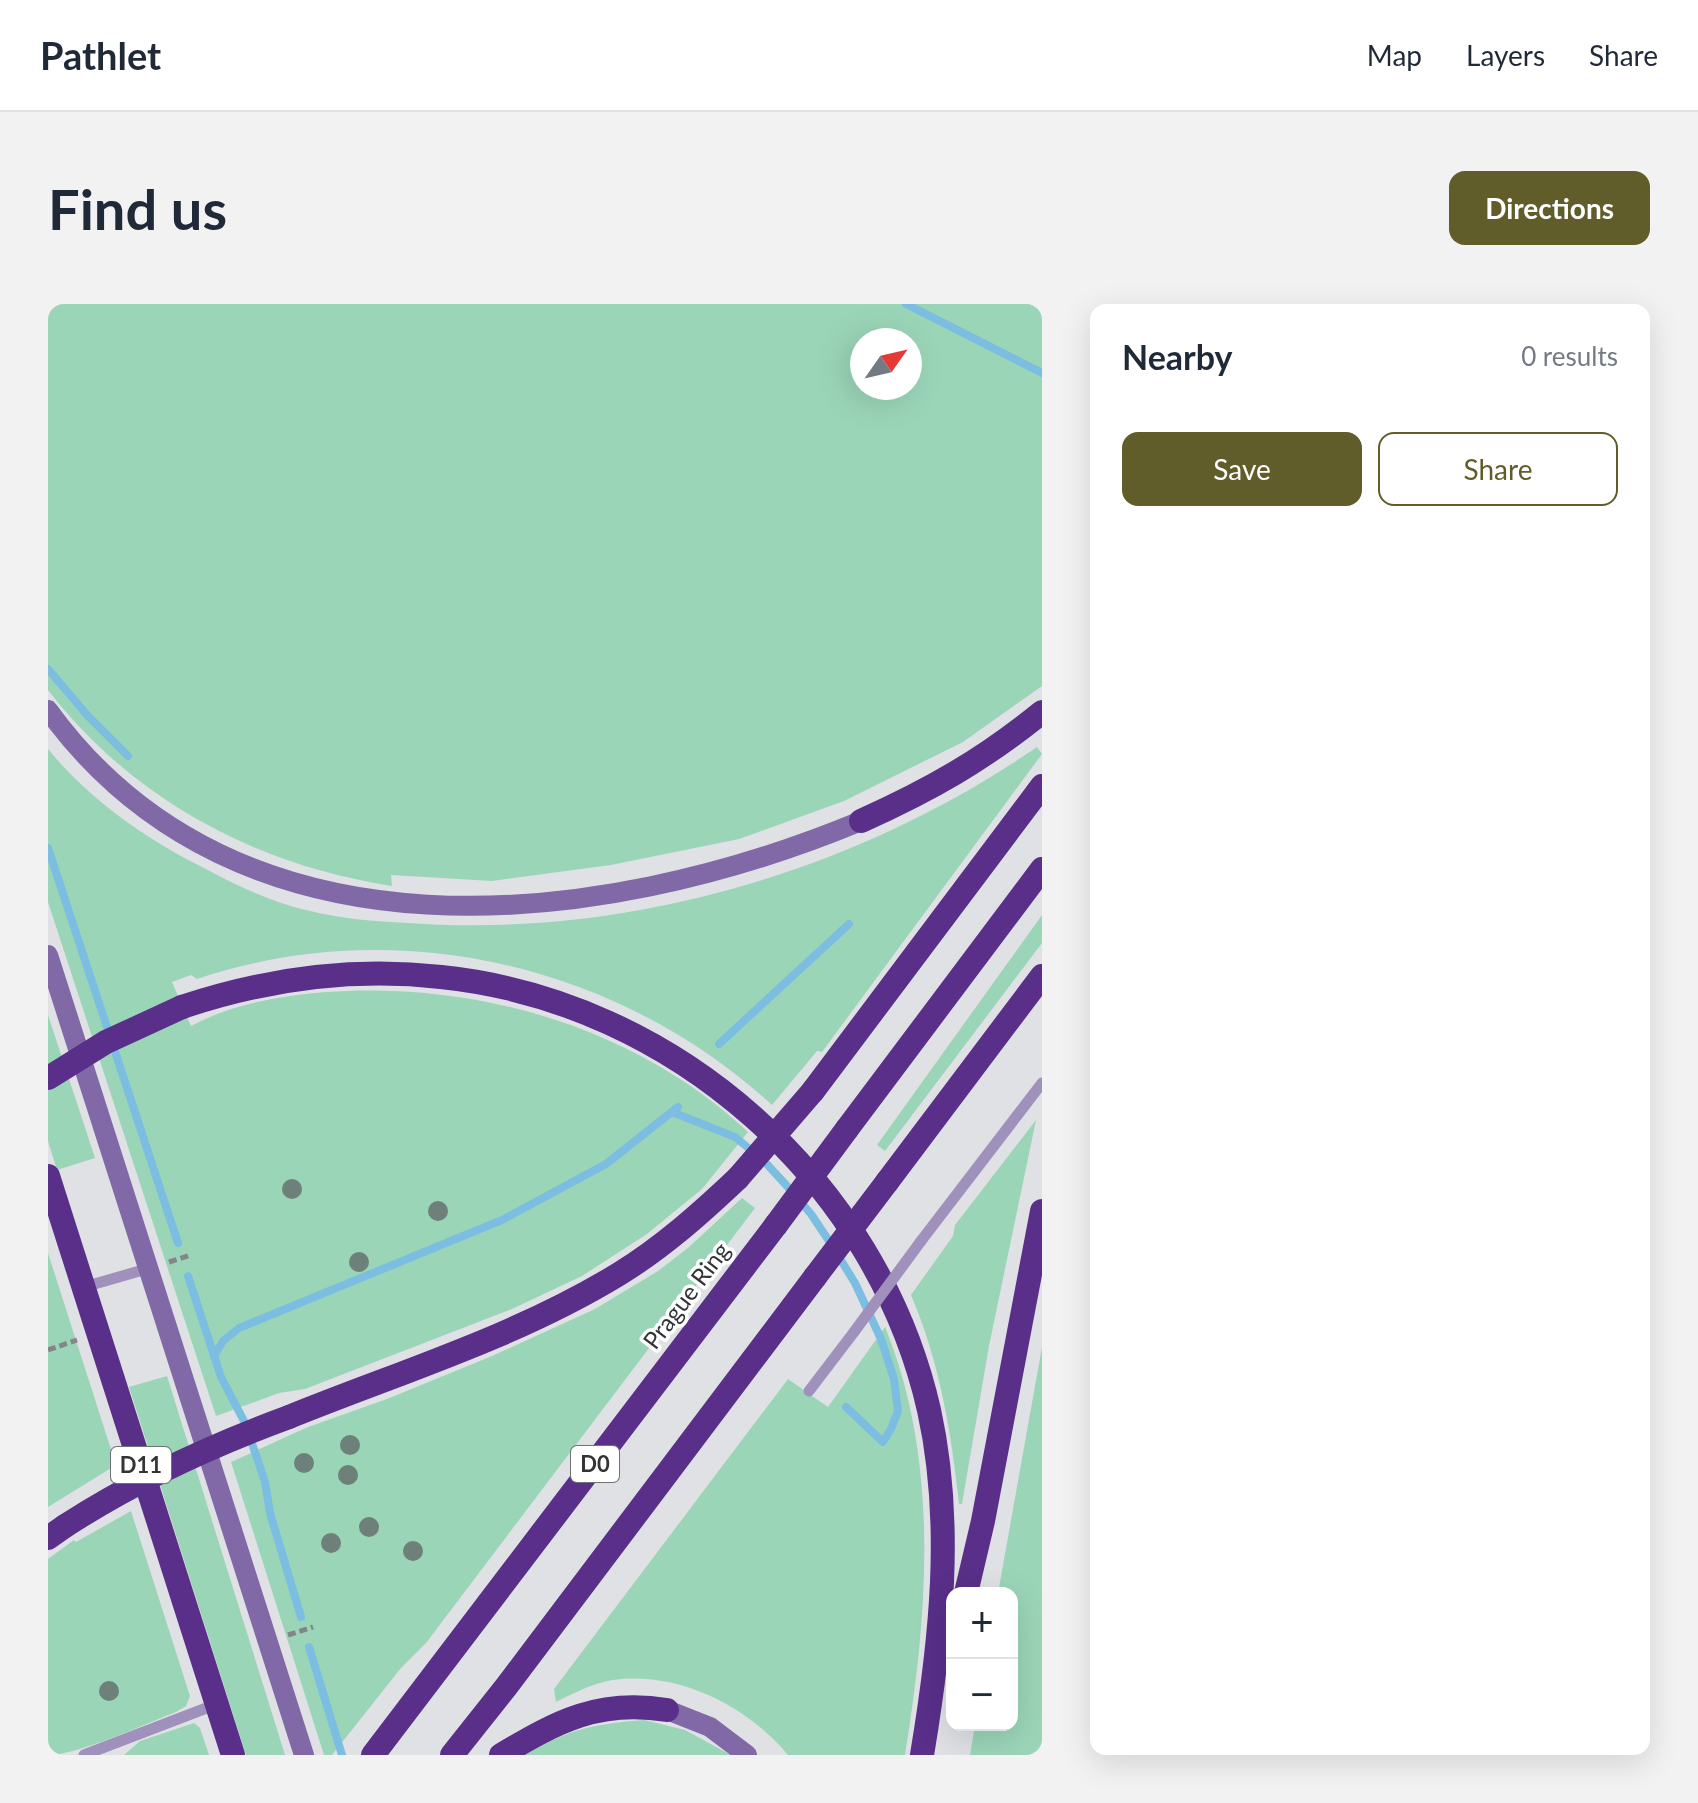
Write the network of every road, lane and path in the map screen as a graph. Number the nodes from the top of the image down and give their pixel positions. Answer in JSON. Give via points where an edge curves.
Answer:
{"nodes":[{"id":1,"x":48,"y":710,"type":"edge"},
{"id":2,"x":1042,"y":712,"type":"edge"},
{"id":3,"x":1042,"y":786,"type":"edge"},
{"id":4,"x":861,"y":821,"type":"joint"},
{"id":5,"x":1042,"y":869,"type":"edge"},
{"id":6,"x":48,"y":955,"type":"edge"},
{"id":7,"x":1042,"y":976,"type":"edge"},
{"id":8,"x":48,"y":1078,"type":"edge"},
{"id":9,"x":1042,"y":1083,"type":"edge"},
{"id":10,"x":48,"y":1176,"type":"edge"},
{"id":11,"x":1042,"y":1211,"type":"edge"},
{"id":12,"x":150,"y":1268,"type":"junction"},
{"id":13,"x":84,"y":1287,"type":"junction"},
{"id":14,"x":809,"y":1391,"type":"dead end"},
{"id":15,"x":57,"y":1532,"type":"edge"},
{"id":16,"x":967,"y":1587,"type":"edge"},
{"id":17,"x":950,"y":1659,"type":"edge"},
{"id":18,"x":217,"y":1704,"type":"junction"},
{"id":19,"x":667,"y":1710,"type":"joint"},
{"id":20,"x":98,"y":1752,"type":"edge"},
{"id":21,"x":84,"y":1755,"type":"edge"},
{"id":22,"x":233,"y":1755,"type":"edge"},
{"id":23,"x":304,"y":1755,"type":"edge"},
{"id":24,"x":373,"y":1755,"type":"edge"},
{"id":25,"x":452,"y":1755,"type":"edge"},
{"id":26,"x":501,"y":1755,"type":"edge"},
{"id":27,"x":747,"y":1755,"type":"edge"},
{"id":28,"x":925,"y":1755,"type":"edge"}],
"edges":[{"from":1,"to":4,"type":"main road","via":[[90,764],[173,828],[281,880],[369,900],[455,906],[594,896],[731,867]]},
{"from":2,"to":4,"type":"highway","via":[[955,775]]},
{"from":3,"to":15,"type":"highway","bridge":true,"via":[[813,1091],[738,1178],[650,1254],[571,1301],[478,1344],[152,1475]]},
{"from":5,"to":24,"type":"highway","name":"Prague Ring","number":"D0","bridge":true},
{"from":6,"to":12,"type":"main road"},
{"from":7,"to":25,"type":"highway","number":"D0","bridge":true},
{"from":8,"to":28,"type":"highway","bridge":true,"via":[[106,1042],[182,1007],[270,983],[338,975],[442,977],[511,989],[598,1018],[671,1056],[752,1114],[838,1207],[885,1287],[908,1343],[933,1432],[942,1500],[942,1582]]},
{"from":9,"to":14,"type":"lane","bridge":true},
{"from":10,"to":13,"type":"highway","number":"D11"},
{"from":11,"to":16,"type":"highway"},
{"from":12,"to":13,"type":"lane"},
{"from":12,"to":23,"type":"main road"},
{"from":13,"to":18,"type":"highway","number":"D11"},
{"from":17,"to":28,"type":"highway"},
{"from":18,"to":20,"type":"lane"},
{"from":18,"to":22,"type":"highway","number":"D11"},
{"from":19,"to":26,"type":"highway","via":[[598,1709]]},
{"from":19,"to":27,"type":"main road","via":[[710,1727]]},
{"from":20,"to":21,"type":"lane"}]}
